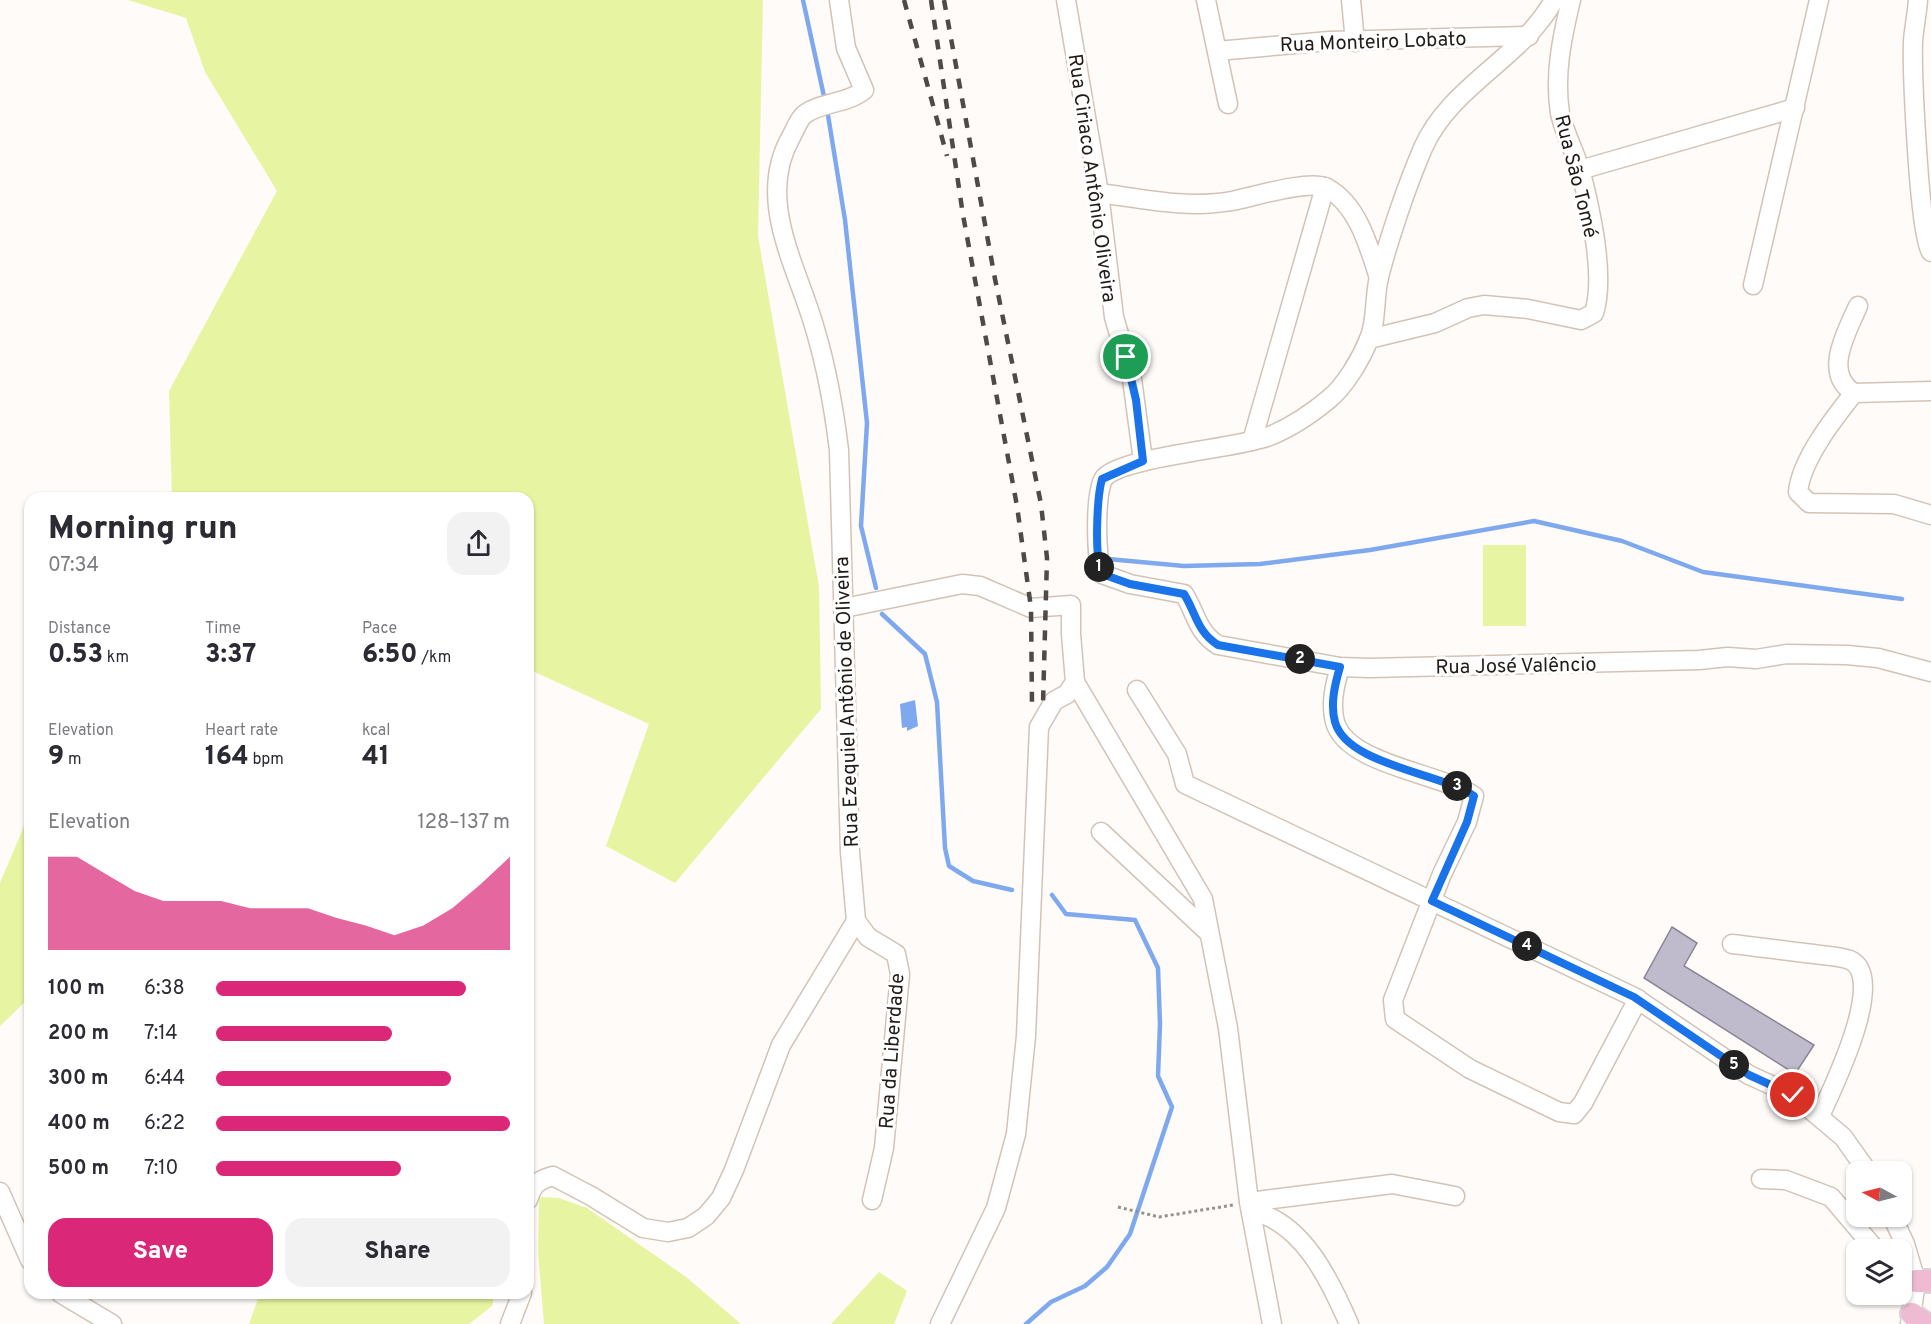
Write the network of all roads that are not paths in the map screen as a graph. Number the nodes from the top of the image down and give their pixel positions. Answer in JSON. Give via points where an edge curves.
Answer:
{"nodes":[{"id":1,"x":839,"y":0,"type":"edge"},
{"id":2,"x":1066,"y":0,"type":"edge"},
{"id":3,"x":1206,"y":0,"type":"edge"},
{"id":4,"x":1351,"y":0,"type":"edge"},
{"id":5,"x":1554,"y":0,"type":"edge"},
{"id":6,"x":1571,"y":0,"type":"edge"},
{"id":7,"x":1819,"y":0,"type":"edge"},
{"id":8,"x":1918,"y":0,"type":"edge"},
{"id":9,"x":1529,"y":36,"type":"junction"},
{"id":10,"x":1355,"y":42,"type":"junction"},
{"id":11,"x":1217,"y":51,"type":"junction"},
{"id":12,"x":1228,"y":104,"type":"dead end"},
{"id":13,"x":1795,"y":108,"type":"junction"},
{"id":14,"x":1580,"y":170,"type":"junction"},
{"id":15,"x":1325,"y":187,"type":"junction"},
{"id":16,"x":1099,"y":193,"type":"junction"},
{"id":17,"x":1931,"y":252,"type":"edge"},
{"id":18,"x":1379,"y":278,"type":"junction"},
{"id":19,"x":1753,"y":285,"type":"dead end"},
{"id":20,"x":1858,"y":306,"type":"dead end"},
{"id":21,"x":1369,"y":339,"type":"junction"},
{"id":22,"x":1931,"y":391,"type":"edge"},
{"id":23,"x":1854,"y":393,"type":"junction"},
{"id":24,"x":1252,"y":441,"type":"junction"},
{"id":25,"x":1143,"y":461,"type":"junction"},
{"id":26,"x":1931,"y":515,"type":"edge"},
{"id":27,"x":844,"y":608,"type":"junction"},
{"id":28,"x":1340,"y":667,"type":"junction"},
{"id":29,"x":1931,"y":672,"type":"edge"},
{"id":30,"x":1075,"y":682,"type":"junction"},
{"id":31,"x":1137,"y":690,"type":"dead end"},
{"id":32,"x":1101,"y":832,"type":"dead end"},
{"id":33,"x":1432,"y":901,"type":"junction"},
{"id":34,"x":856,"y":921,"type":"junction"},
{"id":35,"x":1209,"y":933,"type":"junction"},
{"id":36,"x":1732,"y":944,"type":"dead end"},
{"id":37,"x":1638,"y":999,"type":"junction"},
{"id":38,"x":1820,"y":1116,"type":"junction"},
{"id":39,"x":1860,"y":1161,"type":"edge"},
{"id":40,"x":1761,"y":1179,"type":"dead end"},
{"id":41,"x":534,"y":1185,"type":"edge"},
{"id":42,"x":0,"y":1192,"type":"edge"},
{"id":43,"x":1455,"y":1196,"type":"dead end"},
{"id":44,"x":872,"y":1200,"type":"dead end"},
{"id":45,"x":1250,"y":1207,"type":"junction"},
{"id":46,"x":1897,"y":1227,"type":"edge"},
{"id":47,"x":1867,"y":1239,"type":"edge"},
{"id":48,"x":24,"y":1246,"type":"edge"},
{"id":49,"x":1916,"y":1278,"type":"edge"},
{"id":50,"x":70,"y":1299,"type":"edge"},
{"id":51,"x":520,"y":1299,"type":"edge"},
{"id":52,"x":1916,"y":1321,"type":"edge"},
{"id":53,"x":112,"y":1324,"type":"edge"},
{"id":54,"x":510,"y":1324,"type":"edge"},
{"id":55,"x":940,"y":1324,"type":"edge"},
{"id":56,"x":1272,"y":1324,"type":"edge"},
{"id":57,"x":1349,"y":1324,"type":"edge"}],
"edges":[{"from":1,"to":27,"type":"street","name":"Rua Ezequiel Antônio de Oliveira","via":[[846,48],[864,90],[805,114],[781,162],[777,206],[782,235],[832,393],[839,450]]},
{"from":2,"to":16,"type":"street","name":"Rua Ciriaco Antônio Oliveira"},
{"from":3,"to":11,"type":"street"},
{"from":4,"to":10,"type":"street"},
{"from":5,"to":9,"type":"street"},
{"from":6,"to":14,"type":"street","name":"Rua São Tomé","via":[[1560,53],[1558,96],[1561,117]]},
{"from":7,"to":13,"type":"street"},
{"from":8,"to":17,"type":"street","via":[[1913,69],[1922,220],[1926,246]]},
{"from":9,"to":10,"type":"street","name":"Rua Monteiro Lobato"},
{"from":9,"to":18,"type":"street","via":[[1434,125],[1422,149]]},
{"from":10,"to":11,"type":"street","name":"Rua Monteiro Lobato","via":[[1278,44]]},
{"from":11,"to":12,"type":"street"},
{"from":13,"to":14,"type":"street"},
{"from":13,"to":19,"type":"street"},
{"from":14,"to":21,"type":"street","name":"Rua São Tomé","via":[[1595,236],[1599,290],[1594,313],[1588,318],[1484,305]]},
{"from":15,"to":16,"type":"street","via":[[1296,186],[1197,204]]},
{"from":15,"to":18,"type":"street","via":[[1341,199],[1358,221]]},
{"from":15,"to":24,"type":"street"},
{"from":16,"to":25,"type":"street","name":"Rua Ciriaco Antônio Oliveira","via":[[1114,317],[1132,379]]},
{"from":18,"to":21,"type":"street"},
{"from":20,"to":23,"type":"street","via":[[1840,352],[1838,369],[1841,382]]},
{"from":21,"to":24,"type":"street","via":[[1330,399],[1299,420]]},
{"from":22,"to":23,"type":"street"},
{"from":23,"to":26,"type":"street","via":[[1802,474],[1798,492],[1801,498],[1809,503],[1894,504]]},
{"from":24,"to":25,"type":"street"},
{"from":25,"to":28,"type":"street","name":"Rua José Valêncio","via":[[1102,479],[1102,574],[1130,584],[1184,594],[1198,628],[1218,645]]},
{"from":27,"to":30,"type":"street","via":[[962,584],[973,584],[1030,608],[1071,605]]},
{"from":27,"to":34,"type":"street","name":"Rua Ezequiel Antônio de Oliveira","via":[[850,852]]},
{"from":28,"to":29,"type":"street","name":"Rua José Valêncio","via":[[1756,659],[1787,654],[1878,658]]},
{"from":28,"to":33,"type":"street","via":[[1333,696],[1334,717],[1349,742],[1394,768],[1462,788],[1474,796],[1467,822]]},
{"from":30,"to":35,"type":"street","via":[[1203,899]]},
{"from":30,"to":55,"type":"street","via":[[1067,694],[1054,701],[1039,727],[1026,1036],[1016,1134],[996,1208]]},
{"from":31,"to":33,"type":"street","via":[[1177,754],[1185,784]]},
{"from":32,"to":35,"type":"street"},
{"from":33,"to":37,"type":"street"},
{"from":33,"to":37,"type":"street","via":[[1393,1000],[1395,1019],[1470,1069],[1559,1112],[1574,1114],[1583,1103]]},
{"from":34,"to":41,"type":"street","via":[[781,1045],[734,1170],[721,1198],[706,1216],[688,1228],[668,1232],[643,1228],[553,1176]]},
{"from":34,"to":44,"type":"street","name":"Rua da Liberdade","via":[[868,937],[896,954],[900,974],[884,1148]]},
{"from":35,"to":45,"type":"street","via":[[1228,1028]]},
{"from":36,"to":38,"type":"street","via":[[1850,960],[1859,967],[1865,980],[1862,1004],[1846,1057]]},
{"from":37,"to":38,"type":"street","via":[[1749,1075],[1793,1095]]},
{"from":38,"to":39,"type":"street","via":[[1843,1137]]},
{"from":40,"to":47,"type":"street","via":[[1786,1180],[1831,1197]]},
{"from":42,"to":48,"type":"street"},
{"from":43,"to":45,"type":"street","via":[[1392,1184]]},
{"from":45,"to":56,"type":"street"},
{"from":45,"to":57,"type":"street","via":[[1269,1214],[1299,1239],[1332,1289]]},
{"from":46,"to":49,"type":"street"},
{"from":49,"to":52,"type":"street"},
{"from":50,"to":53,"type":"street"},
{"from":51,"to":54,"type":"street"}]}
